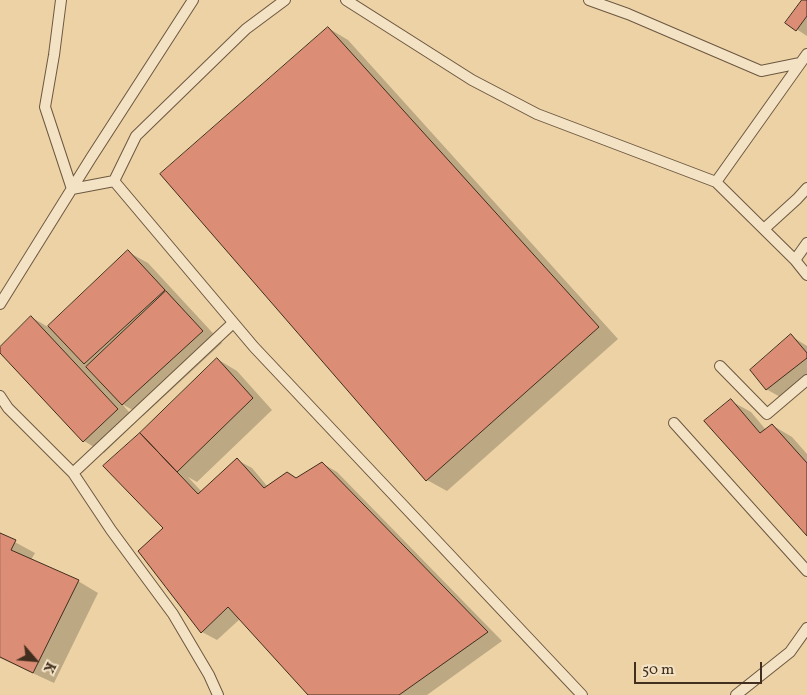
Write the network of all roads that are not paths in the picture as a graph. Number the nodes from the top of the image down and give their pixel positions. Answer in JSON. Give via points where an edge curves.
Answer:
{"nodes":[{"id":1,"x":61,"y":0,"type":"edge"},
{"id":2,"x":192,"y":0,"type":"edge"},
{"id":3,"x":285,"y":0,"type":"edge"},
{"id":4,"x":346,"y":0,"type":"edge"},
{"id":5,"x":588,"y":0,"type":"edge"},
{"id":6,"x":807,"y":54,"type":"edge"},
{"id":7,"x":800,"y":63,"type":"junction"},
{"id":8,"x":114,"y":181,"type":"junction"},
{"id":9,"x":716,"y":182,"type":"junction"},
{"id":10,"x":807,"y":188,"type":"edge"},
{"id":11,"x":72,"y":189,"type":"junction"},
{"id":12,"x":764,"y":229,"type":"junction"},
{"id":13,"x":807,"y":243,"type":"edge"},
{"id":14,"x":795,"y":260,"type":"junction"},
{"id":15,"x":807,"y":275,"type":"edge"},
{"id":16,"x":0,"y":304,"type":"edge"},
{"id":17,"x":234,"y":323,"type":"junction"},
{"id":18,"x":720,"y":366,"type":"dead end"},
{"id":19,"x":807,"y":380,"type":"edge"},
{"id":20,"x":0,"y":396,"type":"edge"},
{"id":21,"x":674,"y":423,"type":"dead end"},
{"id":22,"x":73,"y":473,"type":"junction"},
{"id":23,"x":807,"y":571,"type":"edge"},
{"id":24,"x":807,"y":628,"type":"edge"},
{"id":25,"x":218,"y":695,"type":"edge"},
{"id":26,"x":582,"y":695,"type":"edge"},
{"id":27,"x":736,"y":695,"type":"edge"}],
"edges":[{"from":1,"to":11,"type":"lane","via":[[45,107]]},
{"from":2,"to":11,"type":"lane"},
{"from":3,"to":8,"type":"lane","via":[[246,29],[136,136]]},
{"from":4,"to":9,"type":"lane","via":[[472,80],[537,114]]},
{"from":5,"to":7,"type":"lane","via":[[761,71]]},
{"from":6,"to":7,"type":"lane"},
{"from":7,"to":9,"type":"lane"},
{"from":8,"to":11,"type":"lane"},
{"from":8,"to":17,"type":"lane"},
{"from":9,"to":12,"type":"lane"},
{"from":10,"to":12,"type":"lane"},
{"from":11,"to":16,"type":"lane"},
{"from":12,"to":14,"type":"lane"},
{"from":13,"to":14,"type":"lane"},
{"from":14,"to":15,"type":"lane"},
{"from":17,"to":22,"type":"lane"},
{"from":17,"to":26,"type":"lane"},
{"from":18,"to":19,"type":"lane","via":[[767,414]]},
{"from":20,"to":22,"type":"lane"},
{"from":21,"to":23,"type":"lane"},
{"from":22,"to":25,"type":"lane","via":[[173,614],[210,675]]},
{"from":24,"to":27,"type":"lane","via":[[790,652]]}]}
